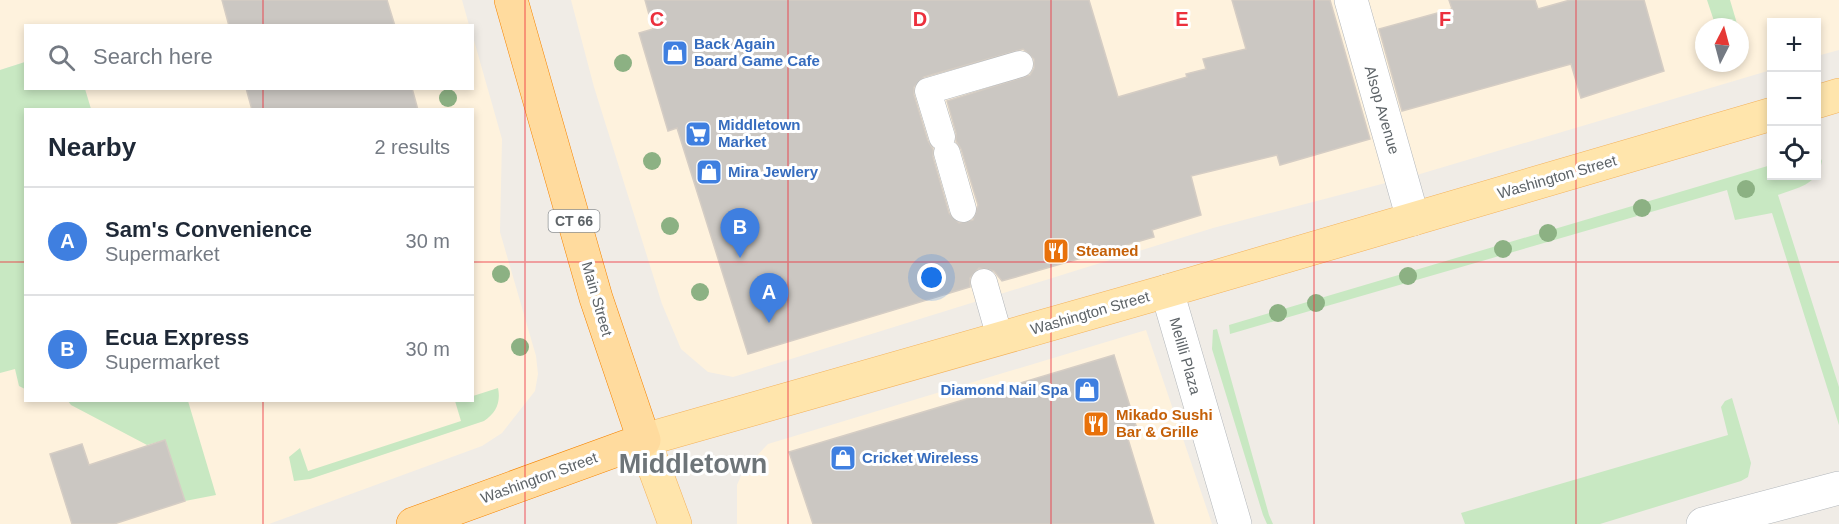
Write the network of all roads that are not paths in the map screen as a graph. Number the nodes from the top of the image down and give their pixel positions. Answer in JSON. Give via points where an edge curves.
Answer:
{"nodes":[{"id":1,"x":511,"y":0,"type":"edge"},
{"id":2,"x":1351,"y":0,"type":"edge"},
{"id":3,"x":1020,"y":64,"type":"dead end"},
{"id":4,"x":1839,"y":95,"type":"edge"},
{"id":5,"x":1821,"y":100,"type":"edge"},
{"id":6,"x":1767,"y":115,"type":"edge"},
{"id":7,"x":963,"y":208,"type":"dead end"},
{"id":8,"x":1413,"y":219,"type":"junction"},
{"id":9,"x":984,"y":282,"type":"dead end"},
{"id":10,"x":1167,"y":291,"type":"junction"},
{"id":11,"x":1000,"y":338,"type":"junction"},
{"id":12,"x":644,"y":440,"type":"junction"},
{"id":13,"x":1839,"y":488,"type":"edge"},
{"id":14,"x":413,"y":524,"type":"edge"},
{"id":15,"x":675,"y":524,"type":"edge"},
{"id":16,"x":1235,"y":524,"type":"edge"},
{"id":17,"x":1703,"y":524,"type":"edge"}],
"edges":[{"from":1,"to":12,"type":"highway","name":"Main Street","number":"CT 66","via":[[596,298]]},
{"from":2,"to":8,"type":"street","name":"Alsop Avenue"},
{"from":3,"to":7,"type":"lane","via":[[928,91]]},
{"from":4,"to":5,"type":"main road"},
{"from":6,"to":8,"type":"main road","name":"Washington Street"},
{"from":8,"to":10,"type":"main road","name":"Washington Street"},
{"from":9,"to":11,"type":"lane"},
{"from":10,"to":11,"type":"main road","name":"Washington Street"},
{"from":10,"to":16,"type":"street","name":"Melilli Plaza"},
{"from":11,"to":12,"type":"main road","name":"Washington Street"},
{"from":12,"to":14,"type":"highway","name":"Washington Street"},
{"from":12,"to":15,"type":"main road","name":"Main Street"},
{"from":13,"to":17,"type":"street"}]}
